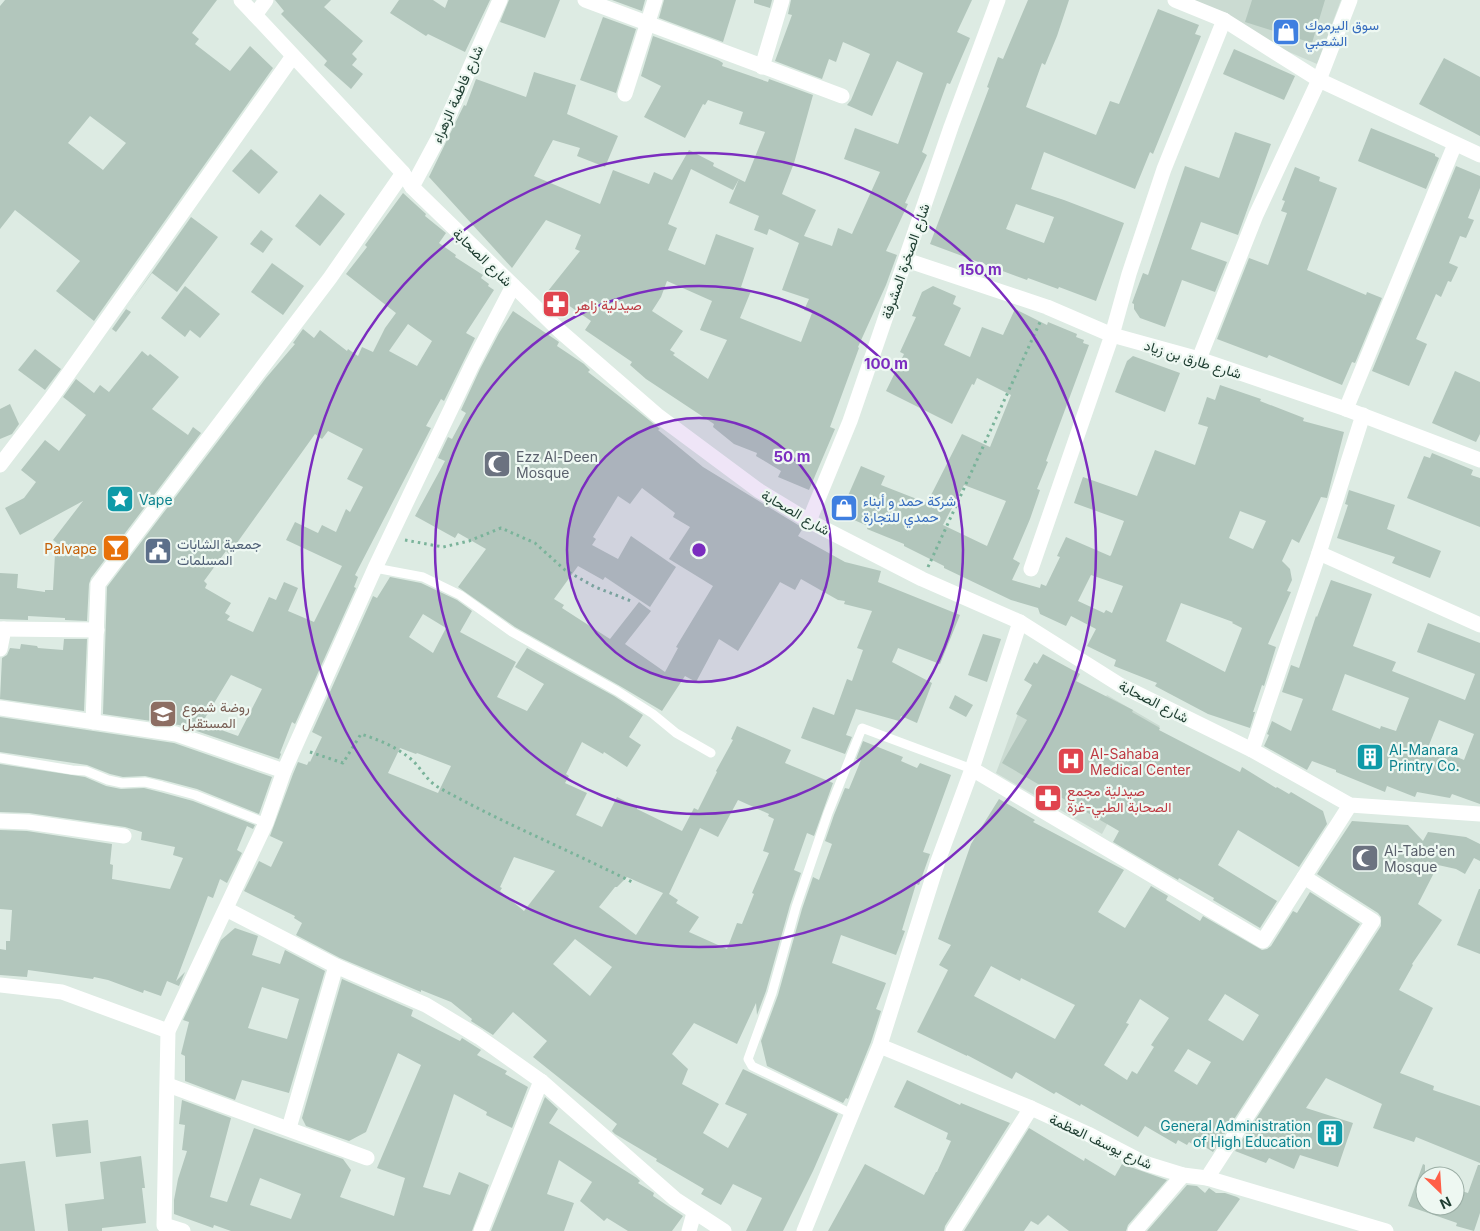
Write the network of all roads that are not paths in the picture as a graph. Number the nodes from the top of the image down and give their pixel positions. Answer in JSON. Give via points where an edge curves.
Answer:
{"nodes":[{"id":1,"x":241,"y":0,"type":"edge"},
{"id":2,"x":266,"y":0,"type":"edge"},
{"id":3,"x":500,"y":0,"type":"edge"},
{"id":4,"x":586,"y":0,"type":"edge"},
{"id":5,"x":655,"y":0,"type":"edge"},
{"id":6,"x":782,"y":0,"type":"edge"},
{"id":7,"x":998,"y":0,"type":"edge"},
{"id":8,"x":1175,"y":0,"type":"edge"},
{"id":9,"x":1350,"y":0,"type":"edge"},
{"id":10,"x":255,"y":15,"type":"junction"},
{"id":11,"x":1224,"y":20,"type":"junction"},
{"id":12,"x":647,"y":22,"type":"junction"},
{"id":13,"x":294,"y":56,"type":"junction"},
{"id":14,"x":762,"y":67,"type":"junction"},
{"id":15,"x":1319,"y":80,"type":"junction"},
{"id":16,"x":625,"y":94,"type":"dead end"},
{"id":17,"x":842,"y":96,"type":"dead end"},
{"id":18,"x":1455,"y":144,"type":"junction"},
{"id":19,"x":1480,"y":156,"type":"edge"},
{"id":20,"x":403,"y":173,"type":"junction"},
{"id":21,"x":412,"y":187,"type":"junction"},
{"id":22,"x":906,"y":260,"type":"junction"},
{"id":23,"x":513,"y":286,"type":"junction"},
{"id":24,"x":1112,"y":335,"type":"junction"},
{"id":25,"x":1199,"y":359,"type":"junction"},
{"id":26,"x":1346,"y":409,"type":"junction"},
{"id":27,"x":1363,"y":415,"type":"junction"},
{"id":28,"x":1480,"y":460,"type":"edge"},
{"id":29,"x":0,"y":465,"type":"edge"},
{"id":30,"x":809,"y":521,"type":"junction"},
{"id":31,"x":1319,"y":553,"type":"junction"},
{"id":32,"x":376,"y":568,"type":"junction"},
{"id":33,"x":1031,"y":569,"type":"dead end"},
{"id":34,"x":1020,"y":622,"type":"junction"},
{"id":35,"x":1480,"y":625,"type":"edge"},
{"id":36,"x":2,"y":629,"type":"edge"},
{"id":37,"x":97,"y":630,"type":"junction"},
{"id":38,"x":0,"y":648,"type":"edge"},
{"id":39,"x":0,"y":708,"type":"edge"},
{"id":40,"x":93,"y":722,"type":"junction"},
{"id":41,"x":1252,"y":750,"type":"junction"},
{"id":42,"x":711,"y":753,"type":"dead end"},
{"id":43,"x":0,"y":758,"type":"edge"},
{"id":44,"x":972,"y":769,"type":"junction"},
{"id":45,"x":284,"y":772,"type":"junction"},
{"id":46,"x":1350,"y":805,"type":"junction"},
{"id":47,"x":1480,"y":814,"type":"edge"},
{"id":48,"x":0,"y":821,"type":"edge"},
{"id":49,"x":266,"y":823,"type":"junction"},
{"id":50,"x":124,"y":836,"type":"dead end"},
{"id":51,"x":1304,"y":877,"type":"junction"},
{"id":52,"x":226,"y":909,"type":"junction"},
{"id":53,"x":336,"y":966,"type":"junction"},
{"id":54,"x":0,"y":984,"type":"edge"},
{"id":55,"x":168,"y":1031,"type":"junction"},
{"id":56,"x":880,"y":1046,"type":"junction"},
{"id":57,"x":541,"y":1081,"type":"junction"},
{"id":58,"x":168,"y":1085,"type":"junction"},
{"id":59,"x":1031,"y":1108,"type":"junction"},
{"id":60,"x":852,"y":1114,"type":"junction"},
{"id":61,"x":289,"y":1128,"type":"junction"},
{"id":62,"x":367,"y":1158,"type":"dead end"},
{"id":63,"x":1183,"y":1175,"type":"junction"},
{"id":64,"x":1207,"y":1178,"type":"junction"},
{"id":65,"x":694,"y":1213,"type":"junction"},
{"id":66,"x":165,"y":1228,"type":"edge"},
{"id":67,"x":183,"y":1231,"type":"edge"},
{"id":68,"x":480,"y":1231,"type":"edge"},
{"id":69,"x":689,"y":1231,"type":"edge"},
{"id":70,"x":724,"y":1231,"type":"edge"},
{"id":71,"x":804,"y":1231,"type":"edge"},
{"id":72,"x":953,"y":1231,"type":"edge"},
{"id":73,"x":1136,"y":1231,"type":"edge"},
{"id":74,"x":1386,"y":1231,"type":"edge"}],
"edges":[{"from":1,"to":10,"type":"street","name":"شارع الصحابة"},
{"from":2,"to":10,"type":"street"},
{"from":3,"to":21,"type":"street","name":"شارع فاطمة الزهراء","via":[[441,133]]},
{"from":4,"to":12,"type":"street"},
{"from":5,"to":12,"type":"street"},
{"from":6,"to":14,"type":"street"},
{"from":7,"to":22,"type":"street","name":"شارع الصخرة المشرفة"},
{"from":8,"to":11,"type":"street"},
{"from":9,"to":15,"type":"street"},
{"from":10,"to":13,"type":"street","name":"شارع الصحابة"},
{"from":11,"to":15,"type":"street"},
{"from":11,"to":24,"type":"street","via":[[1164,169]]},
{"from":12,"to":14,"type":"street"},
{"from":12,"to":16,"type":"street"},
{"from":13,"to":20,"type":"street","name":"شارع الصحابة"},
{"from":13,"to":29,"type":"street","via":[[52,397]]},
{"from":14,"to":17,"type":"street"},
{"from":15,"to":18,"type":"street"},
{"from":15,"to":25,"type":"street","via":[[1256,215]]},
{"from":18,"to":19,"type":"street"},
{"from":18,"to":26,"type":"street"},
{"from":20,"to":21,"type":"street","name":"شارع الصحابة"},
{"from":20,"to":37,"type":"street","via":[[330,278],[98,584]]},
{"from":21,"to":23,"type":"street","name":"شارع الصحابة"},
{"from":22,"to":24,"type":"street","name":"شارع طارق بن زياد","via":[[1047,307]]},
{"from":22,"to":30,"type":"street","name":"شارع الصخرة المشرفة","via":[[850,421]]},
{"from":23,"to":30,"type":"street","name":"شارع الصحابة","via":[[657,415],[758,490]]},
{"from":23,"to":32,"type":"street"},
{"from":24,"to":25,"type":"street","name":"شارع طارق بن زياد"},
{"from":24,"to":33,"type":"street"},
{"from":25,"to":26,"type":"street","name":"شارع طارق بن زياد"},
{"from":26,"to":27,"type":"street","name":"شارع طارق بن زياد"},
{"from":27,"to":28,"type":"street","name":"شارع طارق بن زياد"},
{"from":27,"to":31,"type":"street"},
{"from":30,"to":34,"type":"street","name":"شارع الصحابة","via":[[922,578]]},
{"from":31,"to":35,"type":"street"},
{"from":31,"to":41,"type":"street"},
{"from":32,"to":42,"type":"lane","via":[[424,577],[460,595],[512,632],[617,691],[676,733]]},
{"from":32,"to":45,"type":"street"},
{"from":34,"to":41,"type":"street","name":"شارع الصحابة","via":[[1120,684]]},
{"from":34,"to":44,"type":"street"},
{"from":36,"to":37,"type":"street"},
{"from":36,"to":38,"type":"street"},
{"from":37,"to":40,"type":"street"},
{"from":39,"to":40,"type":"street"},
{"from":40,"to":45,"type":"street","via":[[176,734]]},
{"from":41,"to":46,"type":"street","name":"شارع الصحابة"},
{"from":43,"to":49,"type":"lane","via":[[86,771],[122,783],[144,782],[162,786],[195,795]]},
{"from":44,"to":51,"type":"street","via":[[1263,941]]},
{"from":44,"to":56,"type":"street","via":[[938,861]]},
{"from":44,"to":60,"type":"lane","via":[[862,728],[828,813],[748,1059],[752,1066]]},
{"from":45,"to":49,"type":"street"},
{"from":46,"to":47,"type":"street","name":"شارع الصحابة"},
{"from":46,"to":51,"type":"street"},
{"from":48,"to":50,"type":"street"},
{"from":49,"to":52,"type":"street"},
{"from":51,"to":64,"type":"street","via":[[1373,921]]},
{"from":52,"to":53,"type":"street"},
{"from":52,"to":55,"type":"street"},
{"from":53,"to":57,"type":"street","via":[[426,1005],[479,1037]]},
{"from":53,"to":61,"type":"street"},
{"from":54,"to":55,"type":"street","via":[[62,992]]},
{"from":55,"to":58,"type":"street"},
{"from":56,"to":59,"type":"street","name":"شارع يوسف العظمة"},
{"from":56,"to":60,"type":"street"},
{"from":57,"to":65,"type":"street"},
{"from":57,"to":68,"type":"street"},
{"from":58,"to":61,"type":"street"},
{"from":58,"to":66,"type":"street"},
{"from":59,"to":63,"type":"street","name":"شارع يوسف العظمة","via":[[1144,1162]]},
{"from":59,"to":72,"type":"street"},
{"from":60,"to":71,"type":"street"},
{"from":61,"to":62,"type":"street"},
{"from":63,"to":64,"type":"street","name":"شارع يوسف العظمة"},
{"from":63,"to":73,"type":"street"},
{"from":64,"to":74,"type":"street","name":"شارع يوسف العظمة"},
{"from":65,"to":69,"type":"street"},
{"from":65,"to":70,"type":"street"},
{"from":66,"to":67,"type":"street"}]}
